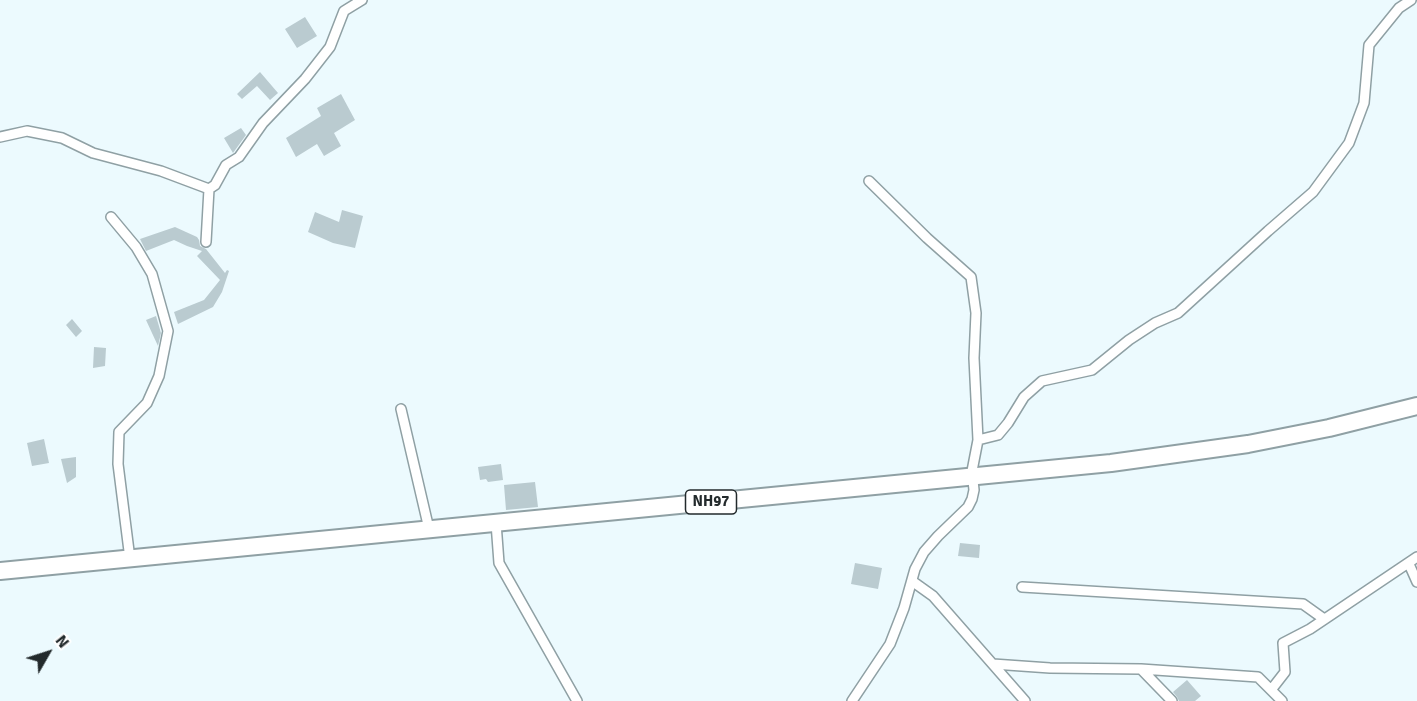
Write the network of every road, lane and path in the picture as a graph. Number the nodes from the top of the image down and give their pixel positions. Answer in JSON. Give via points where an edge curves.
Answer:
{"nodes":[{"id":1,"x":362,"y":0,"type":"edge"},
{"id":2,"x":1411,"y":0,"type":"edge"},
{"id":3,"x":0,"y":137,"type":"edge"},
{"id":4,"x":869,"y":182,"type":"dead end"},
{"id":5,"x":209,"y":189,"type":"junction"},
{"id":6,"x":111,"y":217,"type":"dead end"},
{"id":7,"x":206,"y":242,"type":"dead end"},
{"id":8,"x":1417,"y":406,"type":"edge"},
{"id":9,"x":401,"y":408,"type":"dead end"},
{"id":10,"x":978,"y":440,"type":"junction"},
{"id":11,"x":972,"y":474,"type":"junction"},
{"id":12,"x":496,"y":523,"type":"junction"},
{"id":13,"x":429,"y":530,"type":"junction"},
{"id":14,"x":1417,"y":557,"type":"edge"},
{"id":15,"x":130,"y":559,"type":"junction"},
{"id":16,"x":1408,"y":564,"type":"junction"},
{"id":17,"x":0,"y":571,"type":"edge"},
{"id":18,"x":912,"y":581,"type":"junction"},
{"id":19,"x":1417,"y":582,"type":"edge"},
{"id":20,"x":1022,"y":587,"type":"dead end"},
{"id":21,"x":1324,"y":619,"type":"junction"},
{"id":22,"x":993,"y":664,"type":"junction"},
{"id":23,"x":1140,"y":669,"type":"junction"},
{"id":24,"x":1271,"y":690,"type":"junction"},
{"id":25,"x":577,"y":701,"type":"edge"},
{"id":26,"x":852,"y":701,"type":"edge"},
{"id":27,"x":1025,"y":701,"type":"edge"},
{"id":28,"x":1172,"y":701,"type":"edge"},
{"id":29,"x":1282,"y":701,"type":"edge"}],
"edges":[{"from":1,"to":5,"type":"street","via":[[344,10],[330,47]]},
{"from":2,"to":10,"type":"street","via":[[1399,8],[1369,45],[1364,103],[1353,133],[1313,192],[1178,313],[1129,340],[1092,370],[1042,381],[1024,397],[998,435]]},
{"from":3,"to":5,"type":"street","via":[[27,131],[62,138],[93,153]]},
{"from":4,"to":10,"type":"street","via":[[971,277],[976,314]]},
{"from":5,"to":7,"type":"street"},
{"from":6,"to":15,"type":"street","via":[[152,274],[168,332],[159,376],[147,403],[119,432],[118,464]]},
{"from":8,"to":11,"type":"highway","number":"NH97","via":[[1248,444],[1111,464]]},
{"from":9,"to":13,"type":"street"},
{"from":10,"to":11,"type":"street"},
{"from":11,"to":12,"type":"highway","number":"NH97"},
{"from":11,"to":18,"type":"street","via":[[974,490],[968,507],[924,552]]},
{"from":12,"to":13,"type":"highway","number":"NH97"},
{"from":12,"to":25,"type":"street","via":[[499,563]]},
{"from":13,"to":15,"type":"highway","number":"NH97"},
{"from":14,"to":16,"type":"street"},
{"from":15,"to":17,"type":"highway","number":"NH97"},
{"from":16,"to":19,"type":"street"},
{"from":16,"to":21,"type":"street"},
{"from":18,"to":22,"type":"street","via":[[933,596]]},
{"from":18,"to":26,"type":"street","via":[[890,644]]},
{"from":20,"to":21,"type":"street","via":[[1303,604]]},
{"from":21,"to":24,"type":"street","via":[[1282,643],[1285,672]]},
{"from":22,"to":23,"type":"street"},
{"from":22,"to":27,"type":"street"},
{"from":23,"to":24,"type":"street","via":[[1258,677]]},
{"from":23,"to":28,"type":"street"},
{"from":24,"to":29,"type":"street"}]}
